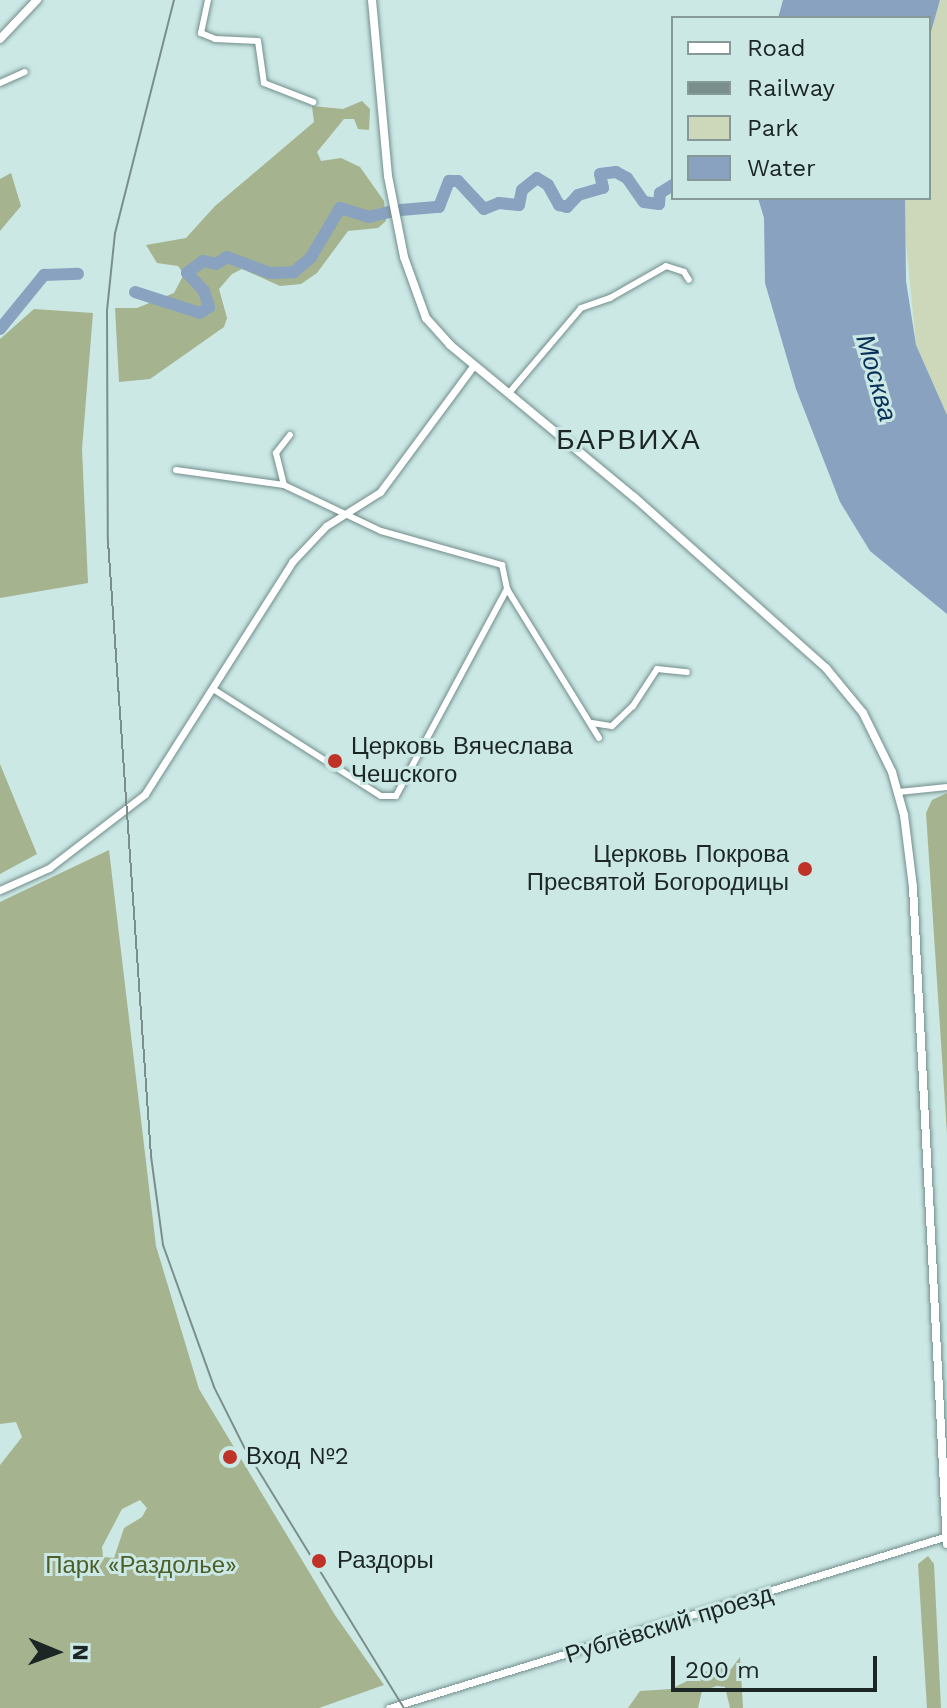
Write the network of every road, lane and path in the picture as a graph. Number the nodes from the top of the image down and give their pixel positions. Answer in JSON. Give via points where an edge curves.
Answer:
{"nodes":[{"id":1,"x":37,"y":0,"type":"edge"},
{"id":2,"x":208,"y":0,"type":"edge"},
{"id":3,"x":372,"y":0,"type":"edge"},
{"id":4,"x":0,"y":39,"type":"edge"},
{"id":5,"x":25,"y":72,"type":"dead end"},
{"id":6,"x":0,"y":83,"type":"edge"},
{"id":7,"x":313,"y":102,"type":"dead end"},
{"id":8,"x":689,"y":280,"type":"dead end"},
{"id":9,"x":474,"y":365,"type":"junction"},
{"id":10,"x":509,"y":393,"type":"junction"},
{"id":11,"x":290,"y":435,"type":"dead end"},
{"id":12,"x":176,"y":470,"type":"dead end"},
{"id":13,"x":284,"y":485,"type":"junction"},
{"id":14,"x":346,"y":514,"type":"junction"},
{"id":15,"x":507,"y":589,"type":"junction"},
{"id":16,"x":687,"y":672,"type":"dead end"},
{"id":17,"x":213,"y":689,"type":"junction"},
{"id":18,"x":589,"y":721,"type":"junction"},
{"id":19,"x":599,"y":738,"type":"dead end"},
{"id":20,"x":947,"y":787,"type":"edge"},
{"id":21,"x":899,"y":792,"type":"junction"},
{"id":22,"x":0,"y":890,"type":"edge"},
{"id":23,"x":947,"y":1536,"type":"edge"},
{"id":24,"x":947,"y":1544,"type":"edge"},
{"id":25,"x":389,"y":1708,"type":"edge"}],
"edges":[{"from":1,"to":4,"type":"main road"},
{"from":2,"to":7,"type":"street","via":[[201,33],[258,41],[264,83]]},
{"from":3,"to":9,"type":"main road","via":[[388,176],[404,257],[426,318]]},
{"from":5,"to":6,"type":"street"},
{"from":8,"to":10,"type":"street","via":[[684,272],[666,266],[581,308]]},
{"from":9,"to":10,"type":"main road"},
{"from":9,"to":14,"type":"street","via":[[380,492]]},
{"from":10,"to":21,"type":"main road","via":[[826,668],[874,731]]},
{"from":11,"to":13,"type":"street","via":[[276,453]]},
{"from":12,"to":13,"type":"street"},
{"from":13,"to":14,"type":"street"},
{"from":14,"to":15,"type":"street","via":[[381,531],[485,557],[502,565]]},
{"from":14,"to":17,"type":"street","via":[[326,526],[292,562]]},
{"from":15,"to":17,"type":"street","via":[[396,796],[381,796]]},
{"from":15,"to":18,"type":"street"},
{"from":16,"to":18,"type":"street","via":[[657,669],[633,706],[612,726],[600,728]]},
{"from":17,"to":22,"type":"street","via":[[145,794],[49,868]]},
{"from":18,"to":19,"type":"street"},
{"from":20,"to":21,"type":"street"},
{"from":21,"to":23,"type":"main road","via":[[913,887]]},
{"from":23,"to":24,"type":"main road"},
{"from":23,"to":25,"type":"street","name":"Рублёвский проезд"}]}
